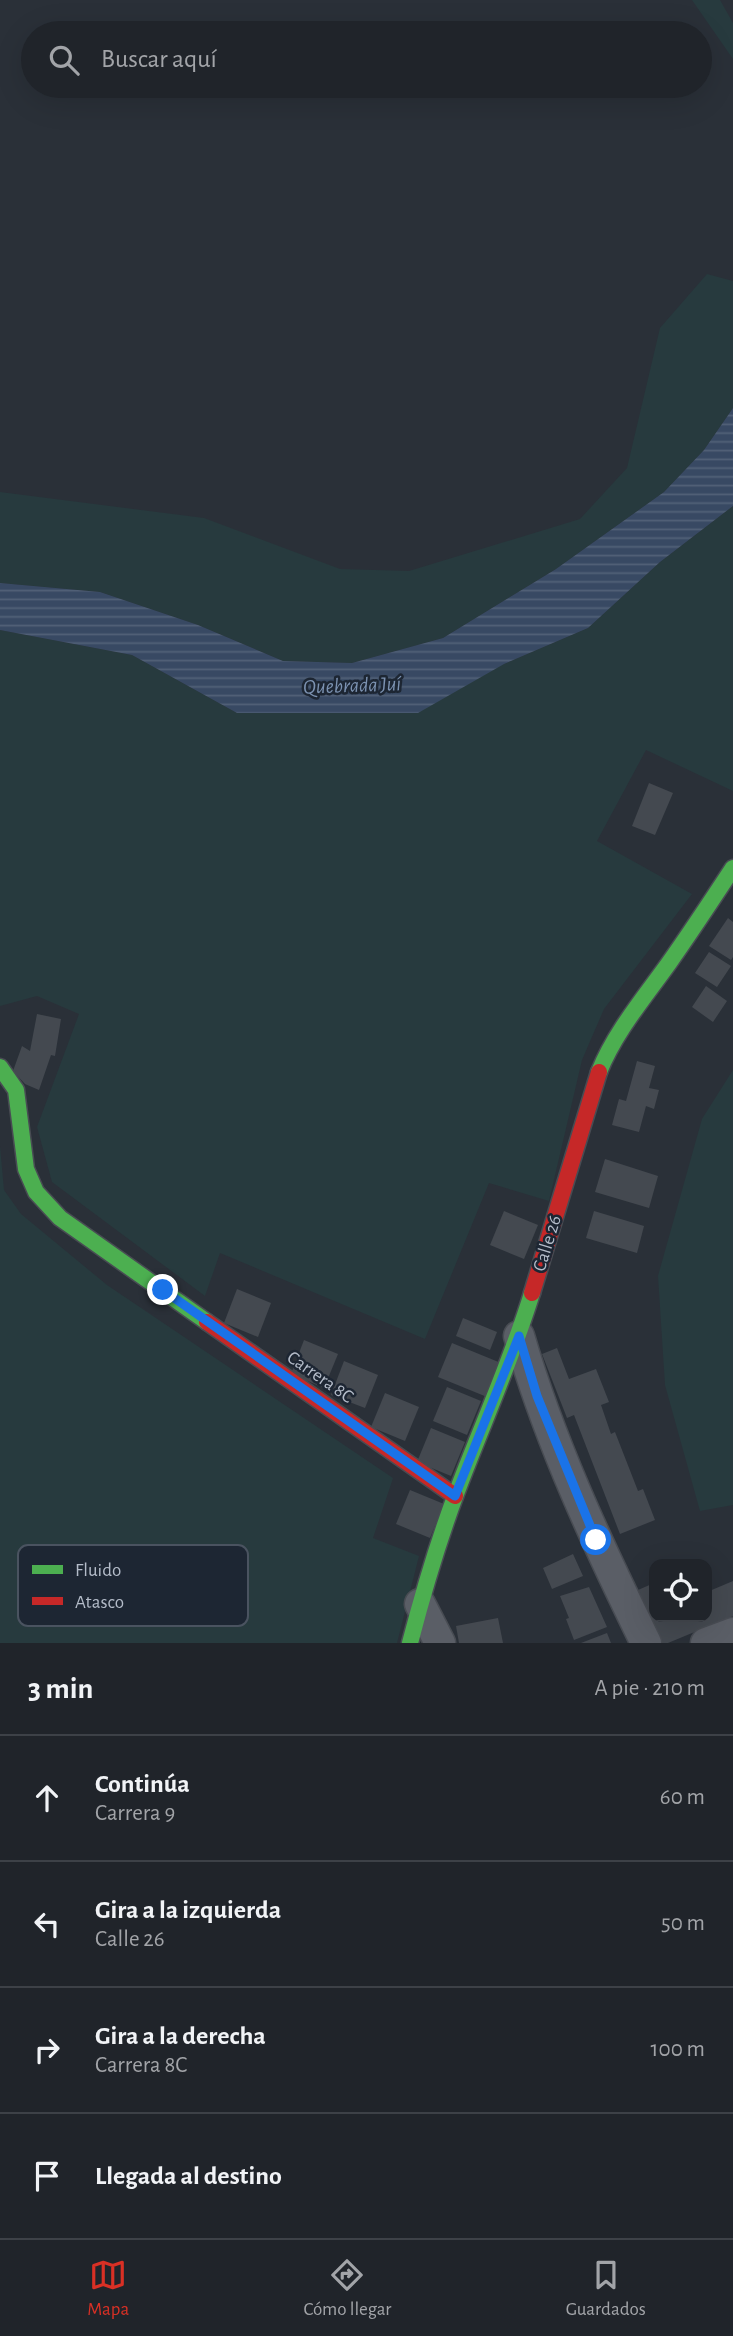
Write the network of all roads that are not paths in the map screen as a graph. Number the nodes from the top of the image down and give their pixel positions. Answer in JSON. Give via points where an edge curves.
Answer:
{"nodes":[{"id":1,"x":733,"y":868,"type":"edge"},
{"id":2,"x":0,"y":1067,"type":"edge"},
{"id":3,"x":519,"y":1336,"type":"junction"},
{"id":4,"x":455,"y":1496,"type":"junction"},
{"id":5,"x":420,"y":1604,"type":"junction"},
{"id":6,"x":733,"y":1633,"type":"edge"},
{"id":7,"x":410,"y":1643,"type":"edge"},
{"id":8,"x":440,"y":1643,"type":"edge"},
{"id":9,"x":646,"y":1643,"type":"edge"},
{"id":10,"x":706,"y":1643,"type":"edge"}],
"edges":[{"from":1,"to":3,"type":"street","name":"Calle 26","via":[[606,1055]]},
{"from":2,"to":4,"type":"street","name":"Carrera 8C","via":[[16,1090],[26,1169],[36,1192],[60,1218]]},
{"from":3,"to":4,"type":"street","name":"Calle 26"},
{"from":3,"to":9,"type":"street","via":[[537,1396],[586,1516]]},
{"from":4,"to":5,"type":"street","name":"Calle 26"},
{"from":5,"to":7,"type":"street","name":"Calle 26"},
{"from":5,"to":8,"type":"street"},
{"from":6,"to":10,"type":"street"}]}
